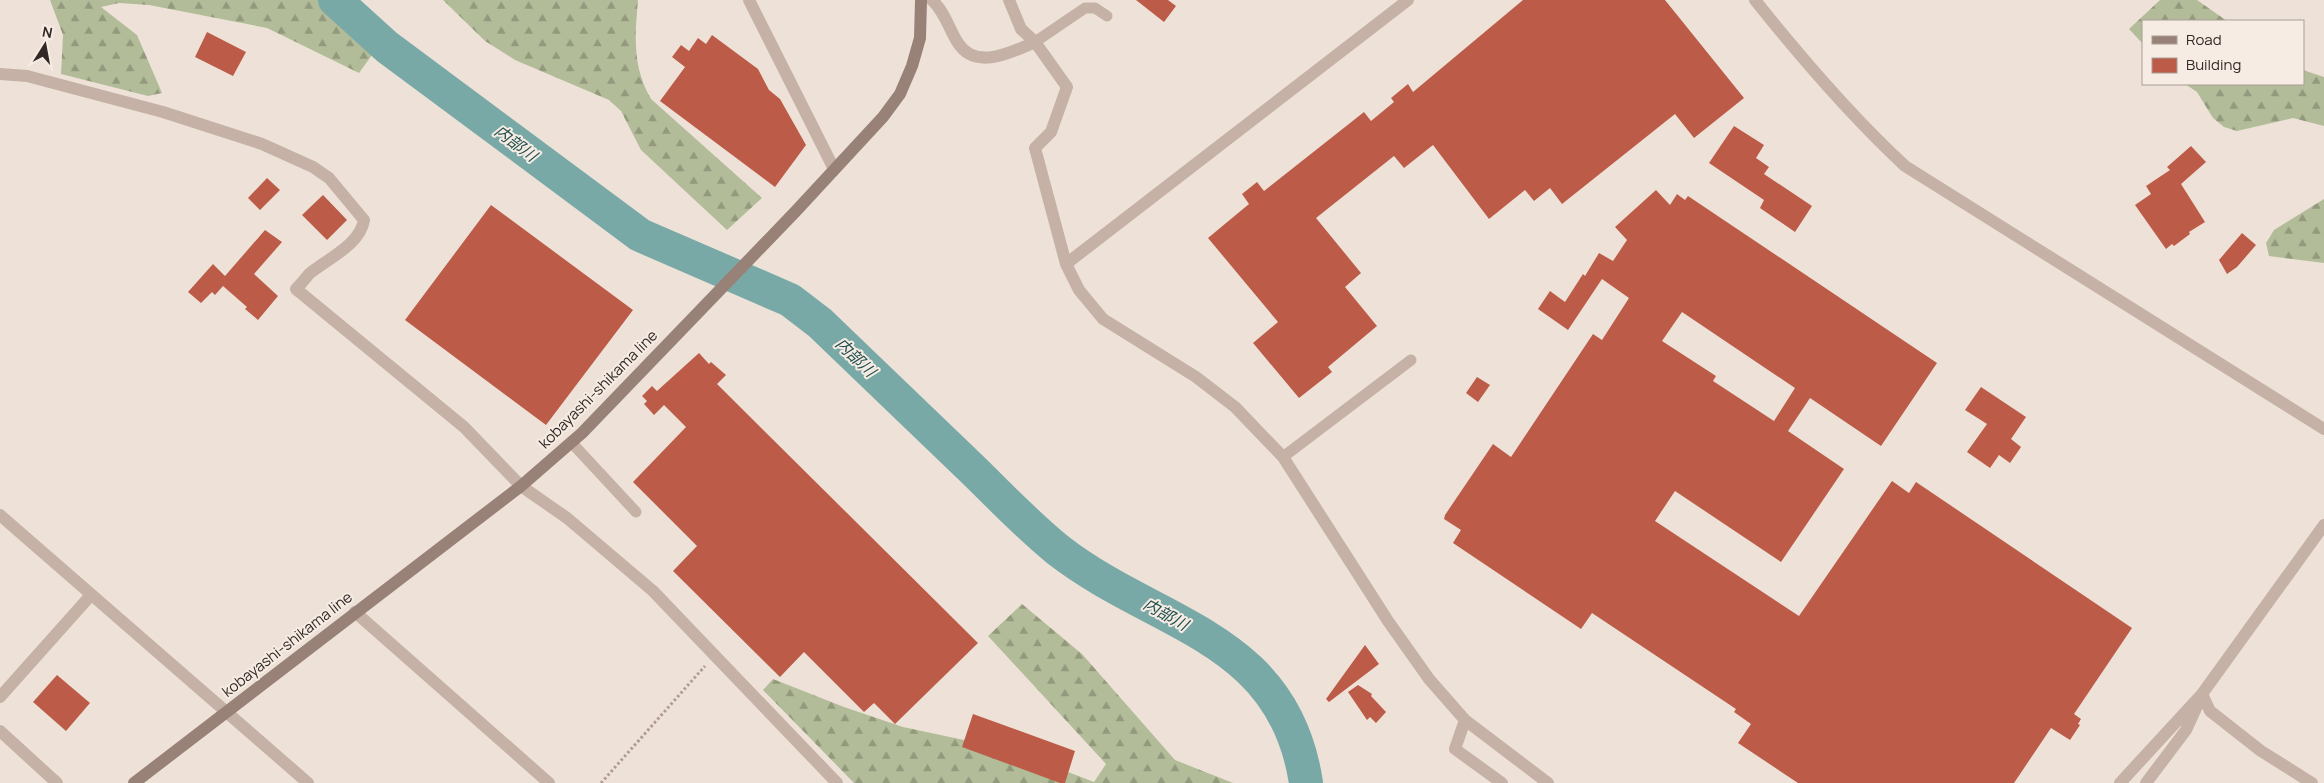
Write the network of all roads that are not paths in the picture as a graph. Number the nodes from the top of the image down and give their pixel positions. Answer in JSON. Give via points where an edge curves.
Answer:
{"nodes":[{"id":1,"x":749,"y":0,"type":"edge"},
{"id":2,"x":921,"y":0,"type":"edge"},
{"id":3,"x":932,"y":0,"type":"edge"},
{"id":4,"x":1009,"y":0,"type":"edge"},
{"id":5,"x":1408,"y":0,"type":"edge"},
{"id":6,"x":1755,"y":0,"type":"edge"},
{"id":7,"x":1107,"y":16,"type":"dead end"},
{"id":8,"x":1035,"y":42,"type":"junction"},
{"id":9,"x":0,"y":74,"type":"edge"},
{"id":10,"x":834,"y":169,"type":"junction"},
{"id":11,"x":1066,"y":264,"type":"junction"},
{"id":12,"x":1411,"y":360,"type":"dead end"},
{"id":13,"x":2324,"y":429,"type":"edge"},
{"id":14,"x":572,"y":442,"type":"junction"},
{"id":15,"x":1283,"y":457,"type":"junction"},
{"id":16,"x":521,"y":486,"type":"junction"},
{"id":17,"x":636,"y":512,"type":"dead end"},
{"id":18,"x":0,"y":516,"type":"edge"},
{"id":19,"x":2324,"y":525,"type":"edge"},
{"id":20,"x":91,"y":595,"type":"junction"},
{"id":21,"x":355,"y":612,"type":"junction"},
{"id":22,"x":2202,"y":694,"type":"junction"},
{"id":23,"x":0,"y":697,"type":"edge"},
{"id":24,"x":226,"y":712,"type":"junction"},
{"id":25,"x":1465,"y":720,"type":"junction"},
{"id":26,"x":0,"y":731,"type":"edge"},
{"id":27,"x":57,"y":783,"type":"edge"},
{"id":28,"x":134,"y":783,"type":"edge"},
{"id":29,"x":308,"y":783,"type":"edge"},
{"id":30,"x":549,"y":783,"type":"edge"},
{"id":31,"x":837,"y":783,"type":"edge"},
{"id":32,"x":1502,"y":783,"type":"edge"},
{"id":33,"x":1548,"y":783,"type":"edge"},
{"id":34,"x":2120,"y":783,"type":"edge"},
{"id":35,"x":2146,"y":783,"type":"edge"},
{"id":36,"x":2312,"y":783,"type":"edge"}],
"edges":[{"from":1,"to":10,"type":"street"},
{"from":2,"to":10,"type":"main road","name":"kobayashi-shikama line","via":[[920,38],[900,94]]},
{"from":3,"to":8,"type":"street","via":[[967,54],[990,58]]},
{"from":4,"to":8,"type":"street","via":[[1022,29]]},
{"from":5,"to":11,"type":"street"},
{"from":6,"to":13,"type":"street","via":[[1840,102],[1906,166]]},
{"from":7,"to":8,"type":"lane","via":[[1094,8],[1085,8]]},
{"from":8,"to":11,"type":"street","via":[[1067,87],[1051,132],[1035,148]]},
{"from":9,"to":16,"type":"street","via":[[27,76],[232,133],[313,167],[329,178],[364,220],[362,230],[296,289],[464,426]]},
{"from":10,"to":14,"type":"main road","name":"kobayashi-shikama line"},
{"from":11,"to":15,"type":"street","via":[[1079,290],[1103,318],[1196,377],[1234,407]]},
{"from":12,"to":15,"type":"lane"},
{"from":14,"to":16,"type":"main road","name":"kobayashi-shikama line"},
{"from":14,"to":17,"type":"lane"},
{"from":15,"to":25,"type":"street","via":[[1393,628],[1429,679]]},
{"from":16,"to":21,"type":"main road","name":"kobayashi-shikama line"},
{"from":16,"to":31,"type":"street","via":[[566,518],[653,591]]},
{"from":18,"to":20,"type":"street"},
{"from":19,"to":22,"type":"street"},
{"from":20,"to":23,"type":"street"},
{"from":20,"to":24,"type":"street"},
{"from":21,"to":24,"type":"main road","name":"kobayashi-shikama line"},
{"from":21,"to":30,"type":"street"},
{"from":22,"to":34,"type":"street"},
{"from":22,"to":35,"type":"street","via":[[2186,730]]},
{"from":22,"to":36,"type":"street","via":[[2210,711],[2261,751]]},
{"from":24,"to":28,"type":"main road","name":"kobayashi-shikama line"},
{"from":24,"to":29,"type":"street"},
{"from":25,"to":32,"type":"street","via":[[1455,749]]},
{"from":25,"to":33,"type":"street"},
{"from":26,"to":27,"type":"street"}]}
